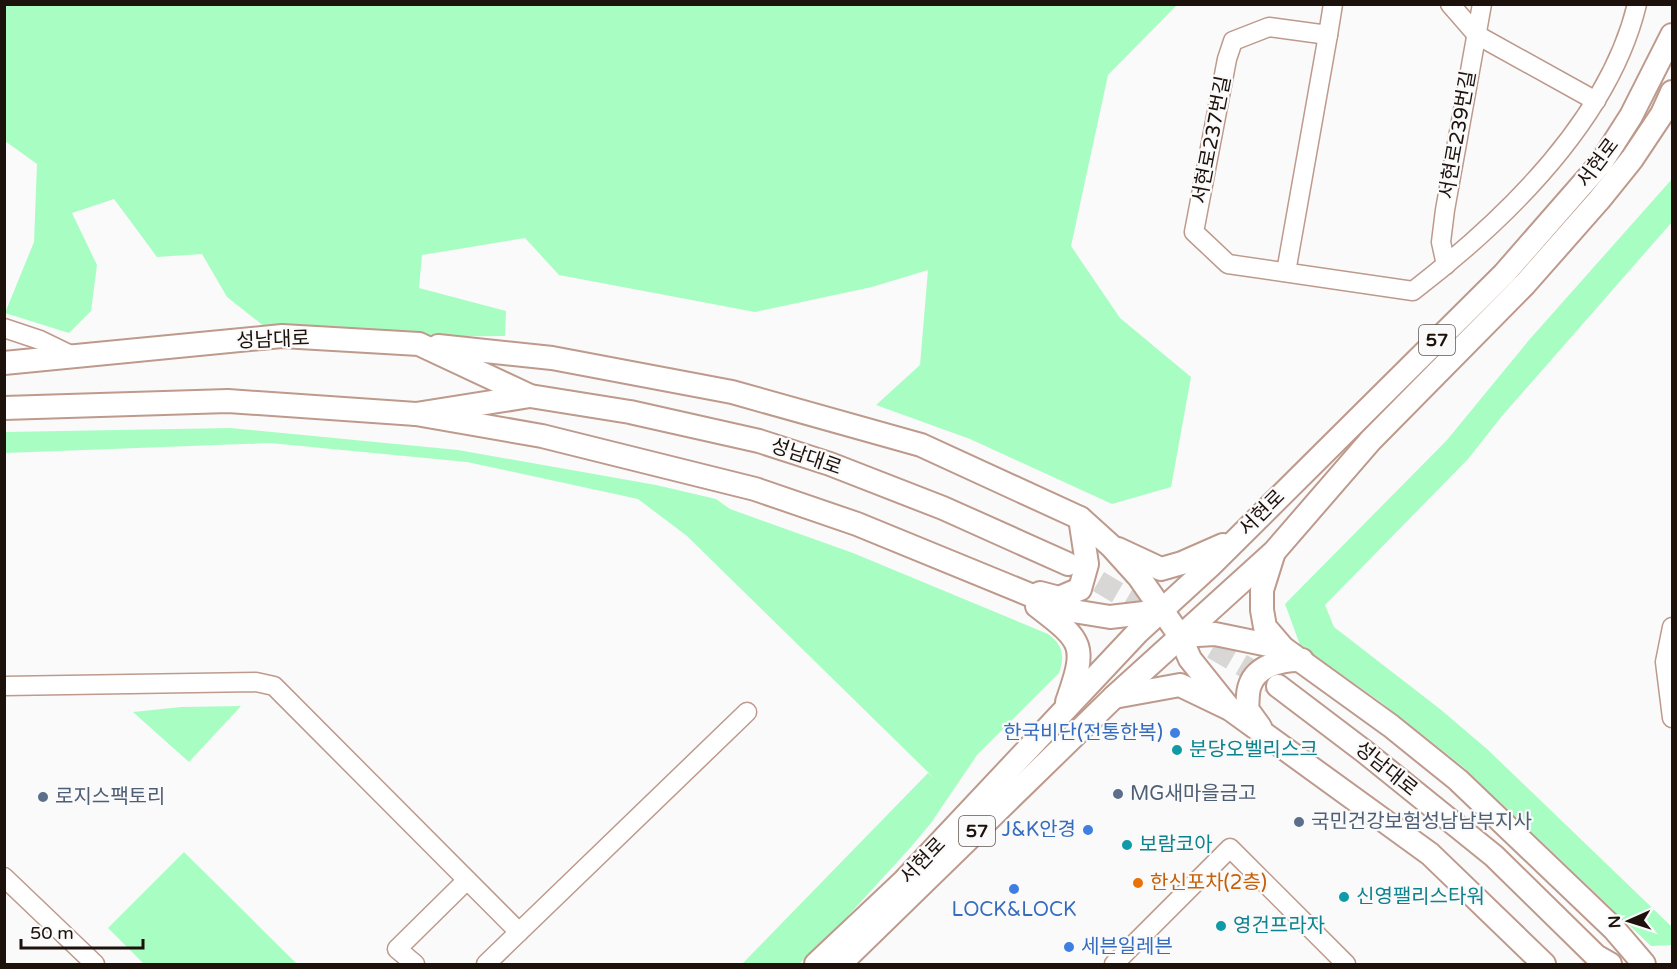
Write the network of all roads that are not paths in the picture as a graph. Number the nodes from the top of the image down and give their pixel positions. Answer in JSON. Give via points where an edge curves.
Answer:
{"nodes":[{"id":1,"x":1333,"y":4,"type":"edge"},
{"id":2,"x":1450,"y":4,"type":"edge"},
{"id":3,"x":1482,"y":4,"type":"edge"},
{"id":4,"x":1637,"y":4,"type":"edge"},
{"id":5,"x":1328,"y":35,"type":"junction"},
{"id":6,"x":1477,"y":35,"type":"junction"},
{"id":7,"x":1672,"y":35,"type":"edge"},
{"id":8,"x":1672,"y":92,"type":"edge"},
{"id":9,"x":1596,"y":101,"type":"junction"},
{"id":10,"x":1446,"y":265,"type":"junction"},
{"id":11,"x":1286,"y":272,"type":"junction"},
{"id":12,"x":4,"y":328,"type":"edge"},
{"id":13,"x":419,"y":344,"type":"junction"},
{"id":14,"x":75,"y":357,"type":"junction"},
{"id":15,"x":4,"y":363,"type":"edge"},
{"id":16,"x":530,"y":396,"type":"junction"},
{"id":17,"x":4,"y":408,"type":"edge"},
{"id":18,"x":416,"y":414,"type":"junction"},
{"id":19,"x":1080,"y":518,"type":"junction"},
{"id":20,"x":1238,"y":537,"type":"junction"},
{"id":21,"x":1111,"y":546,"type":"junction"},
{"id":22,"x":1274,"y":552,"type":"junction"},
{"id":23,"x":1068,"y":564,"type":"tunnel mouth"},
{"id":24,"x":1012,"y":586,"type":"junction"},
{"id":25,"x":1161,"y":611,"type":"junction"},
{"id":26,"x":1672,"y":627,"type":"edge"},
{"id":27,"x":1180,"y":636,"type":"junction"},
{"id":28,"x":1283,"y":648,"type":"junction"},
{"id":29,"x":1302,"y":660,"type":"junction"},
{"id":30,"x":1278,"y":686,"type":"tunnel mouth"},
{"id":31,"x":4,"y":687,"type":"edge"},
{"id":32,"x":1114,"y":697,"type":"junction"},
{"id":33,"x":1230,"y":709,"type":"junction"},
{"id":34,"x":1065,"y":710,"type":"junction"},
{"id":35,"x":747,"y":712,"type":"dead end"},
{"id":36,"x":1672,"y":718,"type":"edge"},
{"id":37,"x":1263,"y":731,"type":"junction"},
{"id":38,"x":4,"y":878,"type":"edge"},
{"id":39,"x":467,"y":880,"type":"junction"},
{"id":40,"x":519,"y":932,"type":"junction"},
{"id":41,"x":1602,"y":962,"type":"edge"},
{"id":42,"x":95,"y":964,"type":"edge"},
{"id":43,"x":415,"y":964,"type":"edge"},
{"id":44,"x":486,"y":964,"type":"edge"},
{"id":45,"x":816,"y":964,"type":"edge"},
{"id":46,"x":840,"y":964,"type":"edge"},
{"id":47,"x":1114,"y":964,"type":"edge"},
{"id":48,"x":1346,"y":964,"type":"edge"},
{"id":49,"x":1544,"y":964,"type":"edge"},
{"id":50,"x":1644,"y":964,"type":"edge"}],
"edges":[{"from":1,"to":5,"type":"street"},
{"from":2,"to":6,"type":"street"},
{"from":3,"to":6,"type":"street","name":"서현로239번길"},
{"from":4,"to":9,"type":"street","via":[[1629,38]]},
{"from":5,"to":11,"type":"street"},
{"from":5,"to":11,"type":"street","name":"서현로237번길","via":[[1269,27],[1233,41],[1194,232],[1228,264]]},
{"from":6,"to":9,"type":"street"},
{"from":6,"to":10,"type":"street","name":"서현로239번길","via":[[1444,210],[1441,242]]},
{"from":7,"to":20,"type":"main road","name":"서현로","number":"57","via":[[1631,116],[1593,172],[1504,274]]},
{"from":8,"to":22,"type":"main road","name":"서현로","number":"57","via":[[1632,159],[1599,200],[1525,284],[1371,440]]},
{"from":9,"to":10,"type":"street","via":[[1501,216]]},
{"from":10,"to":11,"type":"street","name":"서현로237번길","via":[[1413,291]]},
{"from":12,"to":14,"type":"street"},
{"from":13,"to":14,"type":"main road","name":"성남대로","via":[[282,336]]},
{"from":13,"to":16,"type":"main road","name":"성남대로"},
{"from":13,"to":19,"type":"main road","via":[[585,364],[732,392],[816,414],[921,445]]},
{"from":14,"to":15,"type":"main road","name":"성남대로"},
{"from":16,"to":18,"type":"main road","name":"성남대로"},
{"from":16,"to":23,"type":"main road","name":"성남대로","via":[[630,412],[759,441],[943,508]]},
{"from":17,"to":18,"type":"main road","name":"성남대로","via":[[228,401]]},
{"from":18,"to":24,"type":"main road","via":[[542,436],[755,489],[857,524]]},
{"from":19,"to":21,"type":"main road"},
{"from":19,"to":24,"type":"main road","via":[[1087,564],[1080,589],[1059,598]]},
{"from":20,"to":21,"type":"main road","via":[[1205,554],[1161,569]]},
{"from":20,"to":25,"type":"main road","name":"서현로","number":"57"},
{"from":21,"to":25,"type":"main road","via":[[1139,577]]},
{"from":22,"to":27,"type":"main road","name":"서현로","number":"57"},
{"from":22,"to":28,"type":"main road","via":[[1262,590],[1262,610],[1265,627]]},
{"from":24,"to":25,"type":"main road","via":[[1067,610],[1110,617]]},
{"from":24,"to":34,"type":"main road","via":[[1069,630],[1078,645],[1081,656]]},
{"from":25,"to":27,"type":"main road"},
{"from":25,"to":34,"type":"main road","name":"서현로","number":"57"},
{"from":26,"to":36,"type":"street","via":[[1665,662]]},
{"from":27,"to":28,"type":"main road","via":[[1215,634]]},
{"from":27,"to":32,"type":"main road","name":"서현로","number":"57"},
{"from":27,"to":33,"type":"main road","via":[[1190,660]]},
{"from":28,"to":29,"type":"main road"},
{"from":29,"to":37,"type":"main road","via":[[1286,659],[1269,665],[1250,684],[1247,710]]},
{"from":29,"to":50,"type":"main road","via":[[1458,780],[1614,928]]},
{"from":30,"to":41,"type":"main road","name":"성남대로","via":[[1494,856]]},
{"from":31,"to":39,"type":"street","via":[[256,682],[274,686]]},
{"from":32,"to":33,"type":"main road","via":[[1180,686]]},
{"from":32,"to":46,"type":"main road","name":"서현로","number":"57"},
{"from":33,"to":37,"type":"main road"},
{"from":34,"to":45,"type":"main road","name":"서현로","number":"57","via":[[904,881]]},
{"from":35,"to":40,"type":"street"},
{"from":37,"to":49,"type":"main road","via":[[1430,854]]},
{"from":38,"to":42,"type":"street"},
{"from":39,"to":40,"type":"street"},
{"from":39,"to":43,"type":"street","via":[[397,949]]},
{"from":40,"to":44,"type":"street"},
{"from":47,"to":48,"type":"street","via":[[1230,848]]}]}
